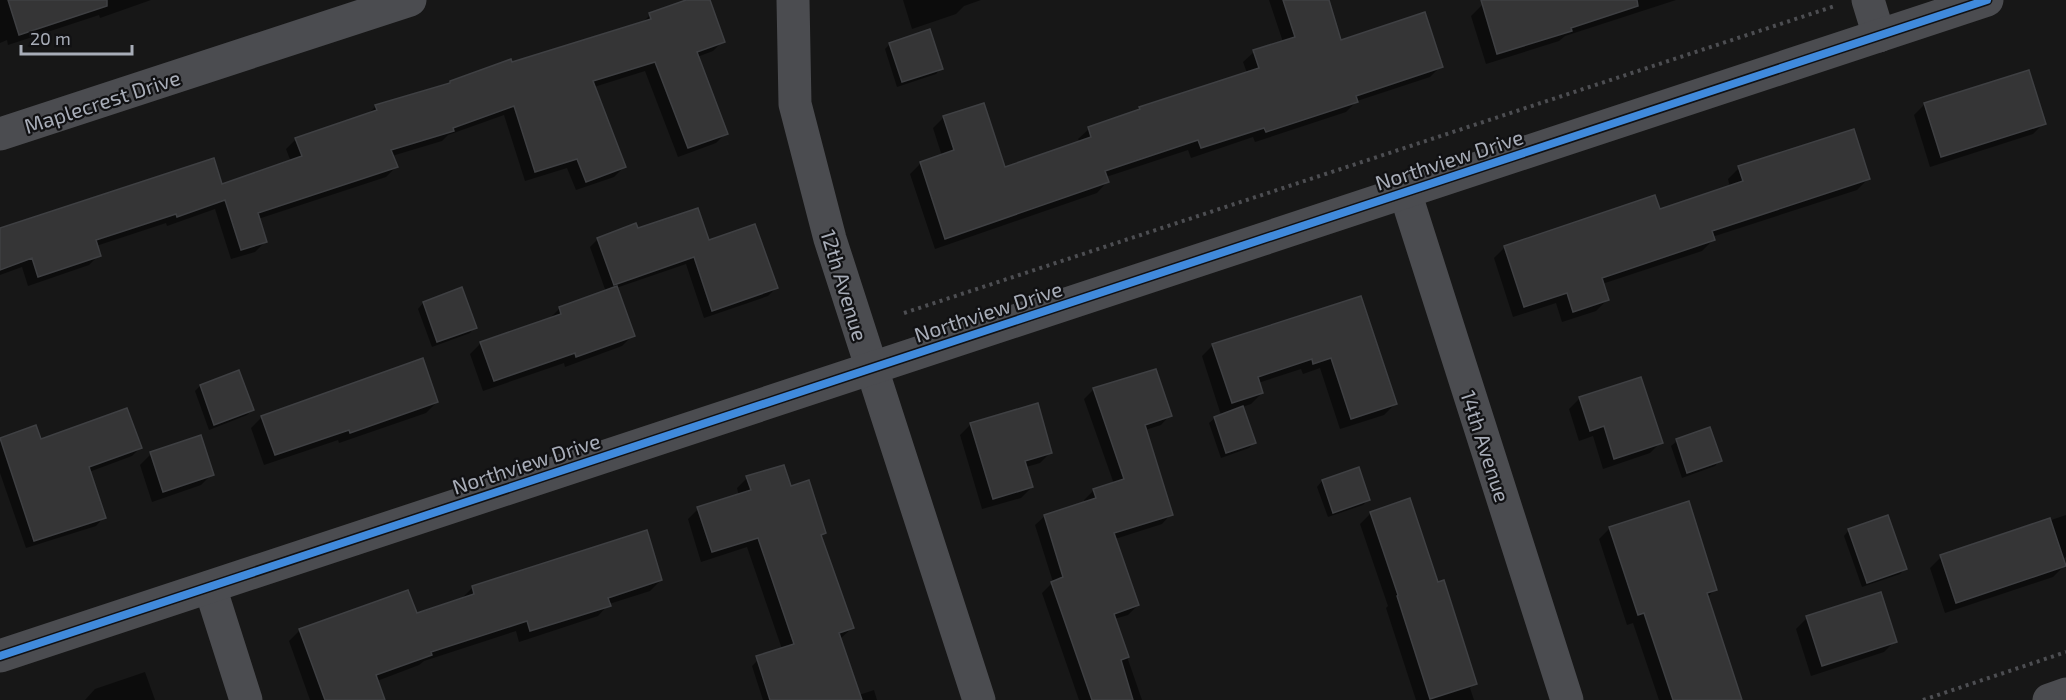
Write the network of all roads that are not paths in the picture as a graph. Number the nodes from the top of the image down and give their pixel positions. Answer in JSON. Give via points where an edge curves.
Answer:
{"nodes":[{"id":1,"x":410,"y":0,"type":"edge"},
{"id":2,"x":793,"y":0,"type":"edge"},
{"id":3,"x":1987,"y":0,"type":"edge"},
{"id":4,"x":1855,"y":2,"type":"edge"},
{"id":5,"x":1879,"y":36,"type":"junction"},
{"id":6,"x":0,"y":134,"type":"edge"},
{"id":7,"x":1405,"y":192,"type":"junction"},
{"id":8,"x":872,"y":368,"type":"junction"},
{"id":9,"x":210,"y":587,"type":"junction"},
{"id":10,"x":0,"y":656,"type":"edge"},
{"id":11,"x":2066,"y":694,"type":"edge"},
{"id":12,"x":246,"y":700,"type":"edge"},
{"id":13,"x":979,"y":700,"type":"edge"},
{"id":14,"x":1567,"y":700,"type":"edge"},
{"id":15,"x":2049,"y":700,"type":"edge"}],
"edges":[{"from":1,"to":6,"type":"street","name":"Maplecrest Drive"},
{"from":2,"to":8,"type":"street","name":"12th Avenue","via":[[795,104],[830,239]]},
{"from":3,"to":5,"type":"street","name":"Northview Drive"},
{"from":4,"to":5,"type":"street"},
{"from":5,"to":7,"type":"street","name":"Northview Drive"},
{"from":7,"to":8,"type":"street","name":"Northview Drive"},
{"from":7,"to":14,"type":"street","name":"14th Avenue"},
{"from":8,"to":9,"type":"street","name":"Northview Drive"},
{"from":8,"to":13,"type":"street","name":"12th Avenue"},
{"from":9,"to":10,"type":"street","name":"Northview Drive"},
{"from":9,"to":12,"type":"street"},
{"from":11,"to":15,"type":"street"}]}
